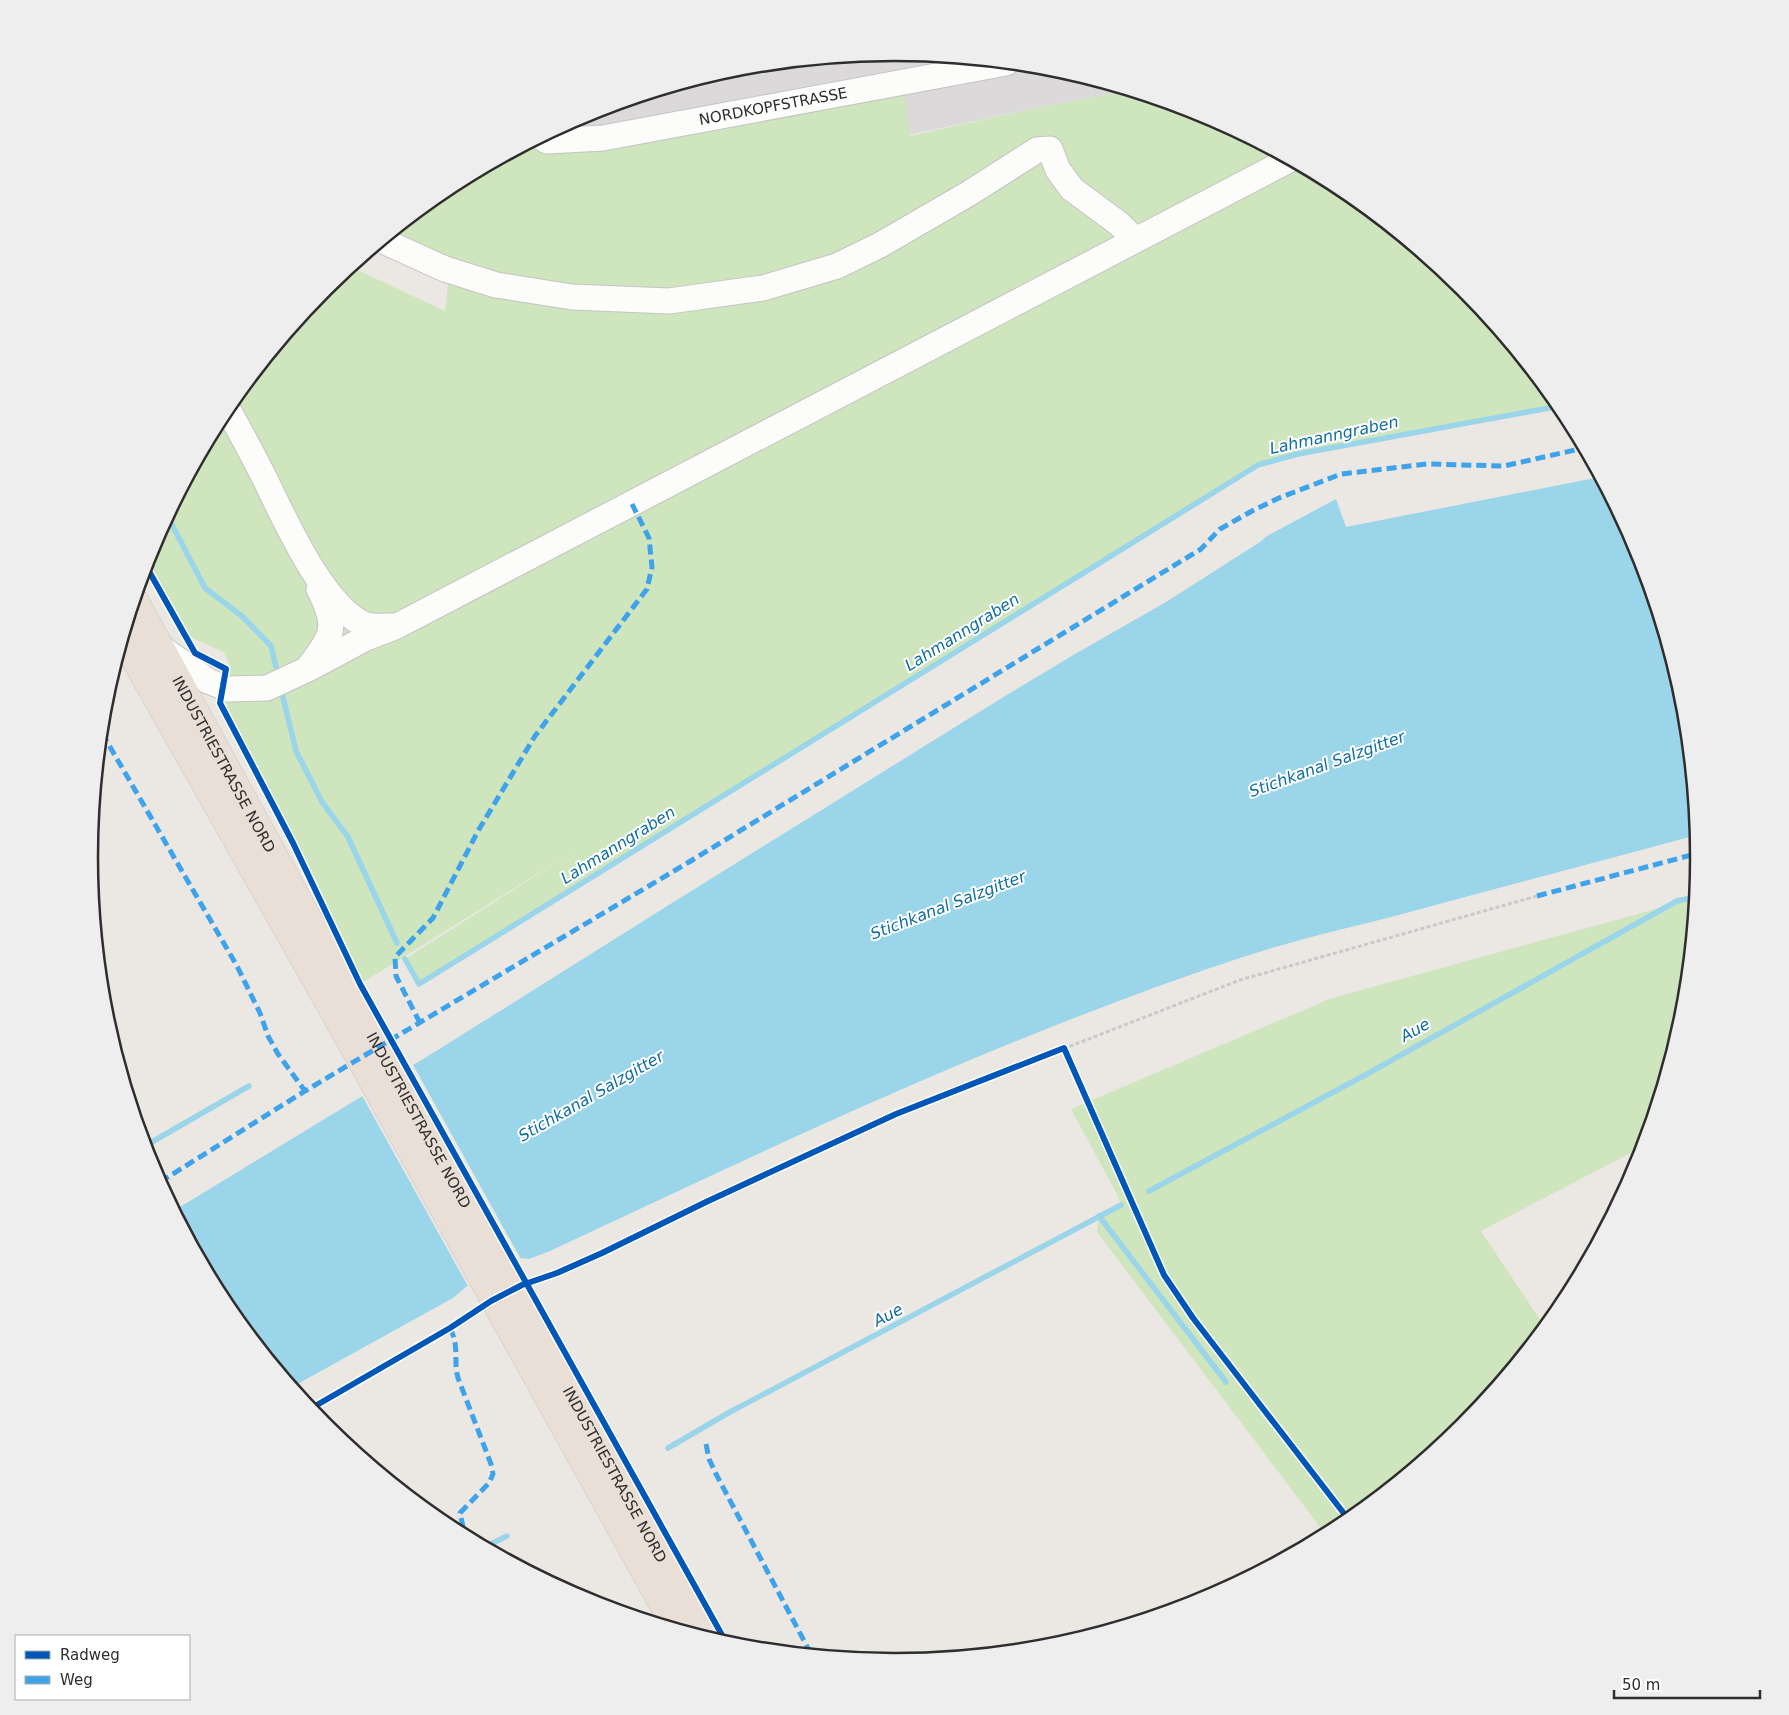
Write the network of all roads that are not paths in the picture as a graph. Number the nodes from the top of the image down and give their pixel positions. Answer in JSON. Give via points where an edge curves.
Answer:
{"nodes":[{"id":1,"x":989,"y":67,"type":"edge"},
{"id":2,"x":547,"y":141,"type":"edge"},
{"id":3,"x":1283,"y":163,"type":"edge"},
{"id":4,"x":1135,"y":239,"type":"junction"},
{"id":5,"x":388,"y":243,"type":"edge"},
{"id":6,"x":231,"y":416,"type":"edge"},
{"id":7,"x":308,"y":564,"type":"junction"},
{"id":8,"x":139,"y":609,"type":"edge"},
{"id":9,"x":396,"y":626,"type":"junction"},
{"id":10,"x":127,"y":644,"type":"edge"},
{"id":11,"x":160,"y":646,"type":"junction"},
{"id":12,"x":308,"y":669,"type":"junction"},
{"id":13,"x":361,"y":1038,"type":"junction"},
{"id":14,"x":507,"y":1302,"type":"junction"},
{"id":15,"x":673,"y":1622,"type":"edge"},
{"id":16,"x":700,"y":1629,"type":"edge"}],
"edges":[{"from":1,"to":2,"type":"lane","name":"NORDKOPFSTRASSE","via":[[603,138]]},
{"from":3,"to":4,"type":"lane"},
{"from":4,"to":5,"type":"lane","via":[[1072,189],[1058,170],[1050,149],[1037,150],[880,246],[837,266],[763,288],[669,301],[572,296],[496,285],[445,269]]},
{"from":4,"to":9,"type":"lane"},
{"from":6,"to":7,"type":"lane"},
{"from":7,"to":9,"type":"lane","via":[[351,616],[366,625]]},
{"from":7,"to":12,"type":"lane","via":[[331,621],[328,641]]},
{"from":8,"to":11,"type":"highway","name":"INDUSTRIESTRASSE NORD"},
{"from":9,"to":12,"type":"lane"},
{"from":10,"to":13,"type":"highway","name":"INDUSTRIESTRASSE NORD"},
{"from":11,"to":12,"type":"lane","via":[[208,682],[228,689],[267,688]]},
{"from":11,"to":13,"type":"highway","name":"INDUSTRIESTRASSE NORD"},
{"from":13,"to":14,"type":"highway","name":"INDUSTRIESTRASSE NORD","bridge":true},
{"from":14,"to":15,"type":"highway","name":"INDUSTRIESTRASSE NORD"},
{"from":14,"to":16,"type":"highway","name":"INDUSTRIESTRASSE NORD"}]}
